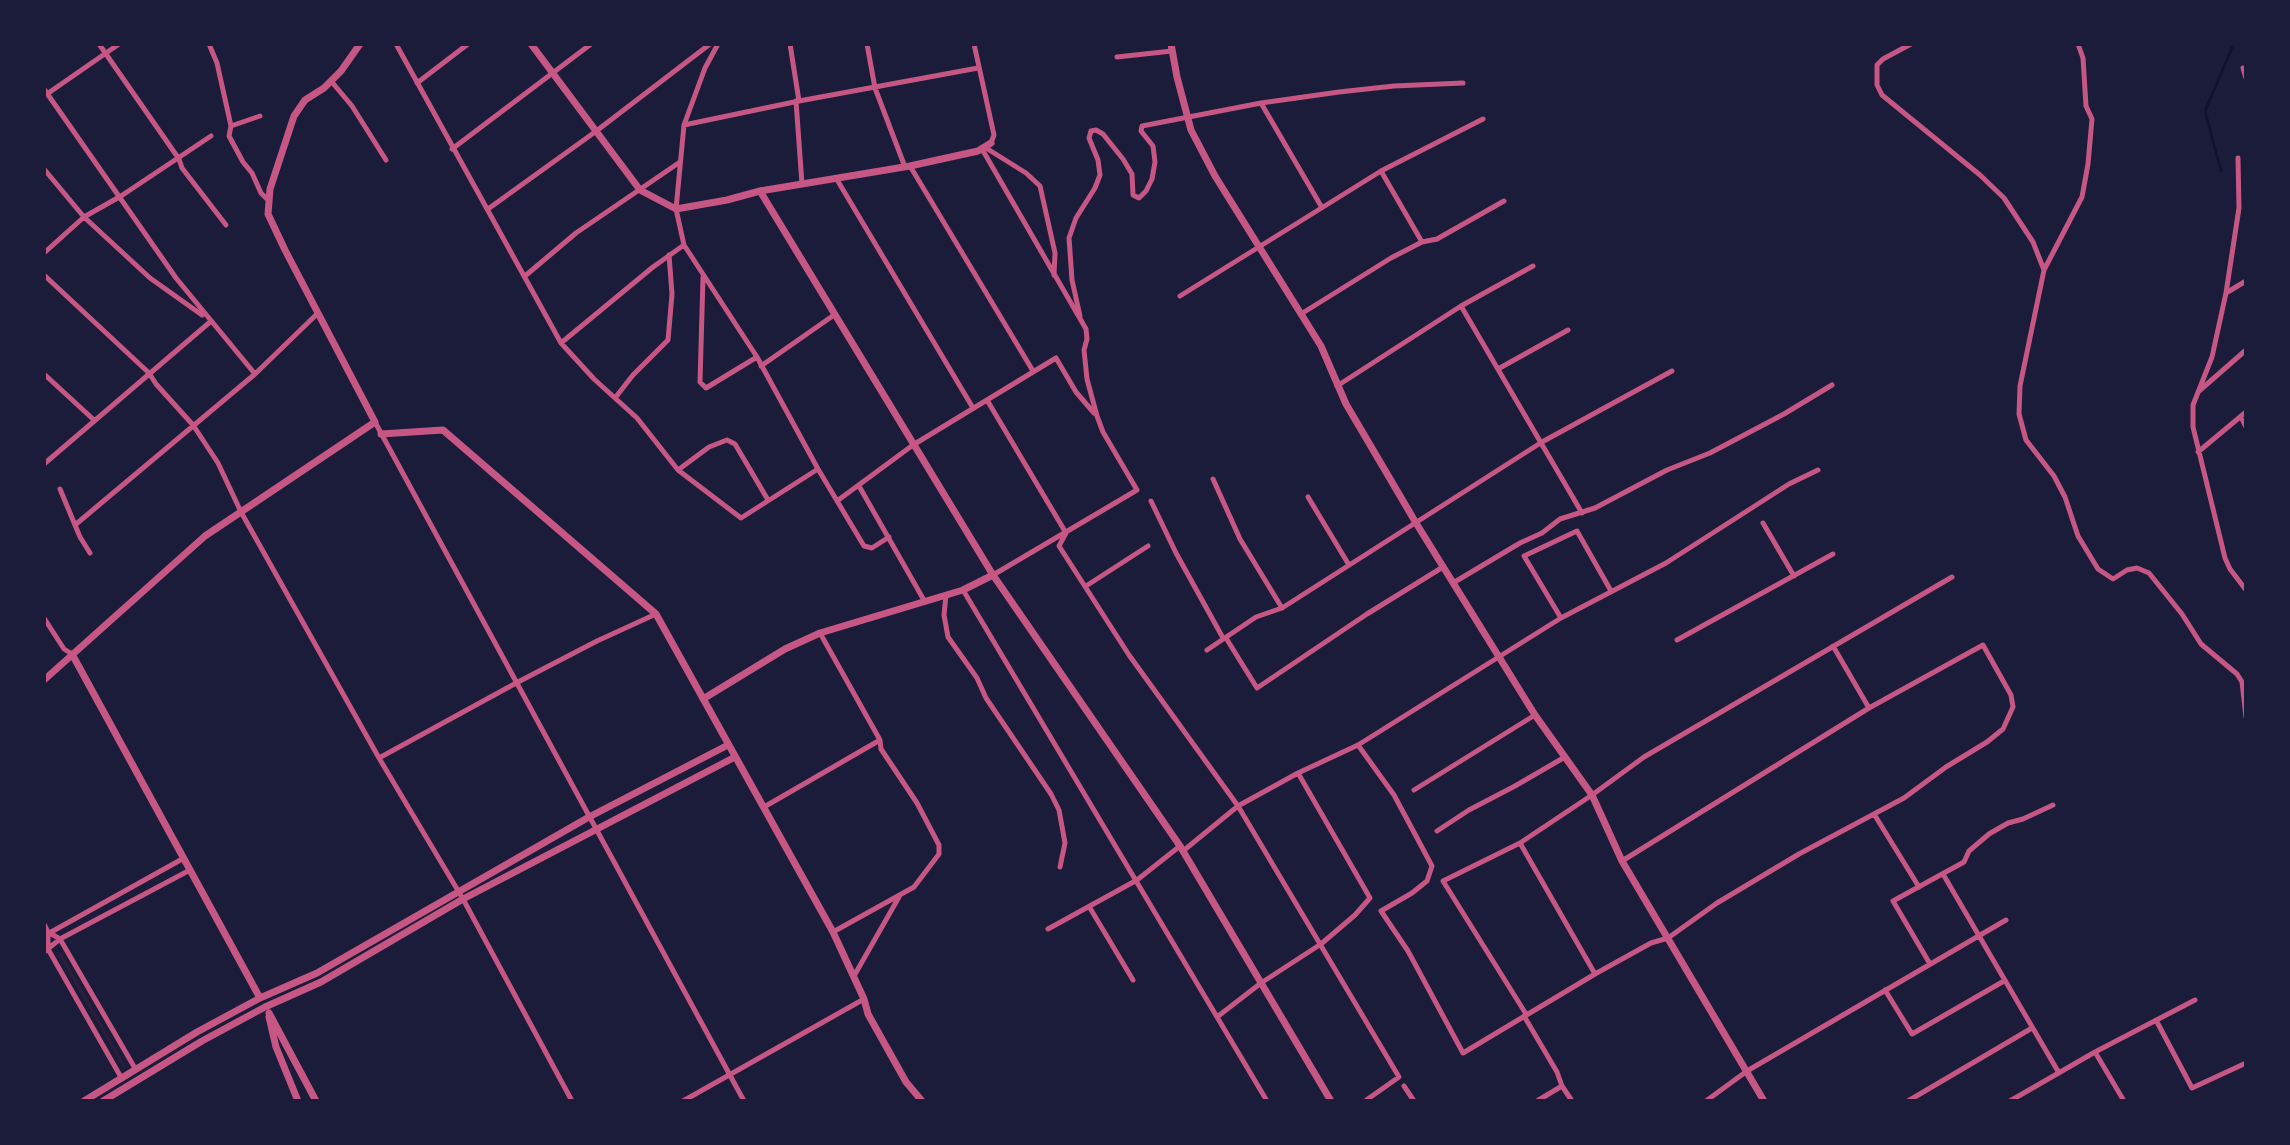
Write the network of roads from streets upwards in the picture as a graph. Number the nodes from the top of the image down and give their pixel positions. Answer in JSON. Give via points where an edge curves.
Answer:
{"nodes":[{"id":1,"x":99,"y":44,"type":"edge"},
{"id":2,"x":119,"y":44,"type":"edge"},
{"id":3,"x":209,"y":44,"type":"edge"},
{"id":4,"x":360,"y":44,"type":"edge"},
{"id":5,"x":396,"y":44,"type":"edge"},
{"id":6,"x":468,"y":44,"type":"edge"},
{"id":7,"x":531,"y":44,"type":"edge"},
{"id":8,"x":592,"y":44,"type":"edge"},
{"id":9,"x":710,"y":44,"type":"edge"},
{"id":10,"x":718,"y":44,"type":"edge"},
{"id":11,"x":790,"y":44,"type":"edge"},
{"id":12,"x":867,"y":44,"type":"edge"},
{"id":13,"x":974,"y":44,"type":"edge"},
{"id":14,"x":1911,"y":44,"type":"edge"},
{"id":15,"x":2078,"y":44,"type":"edge"},
{"id":16,"x":1172,"y":47,"type":"edge"},
{"id":17,"x":104,"y":52,"type":"junction"},
{"id":18,"x":1117,"y":57,"type":"dead end"},
{"id":19,"x":978,"y":68,"type":"junction"},
{"id":20,"x":2243,"y":68,"type":"dead end"},
{"id":21,"x":552,"y":75,"type":"junction"},
{"id":22,"x":2246,"y":78,"type":"edge"},
{"id":23,"x":331,"y":81,"type":"junction"},
{"id":24,"x":417,"y":83,"type":"junction"},
{"id":25,"x":1463,"y":83,"type":"dead end"},
{"id":26,"x":874,"y":88,"type":"junction"},
{"id":27,"x":45,"y":93,"type":"edge"},
{"id":28,"x":797,"y":101,"type":"junction"},
{"id":29,"x":1261,"y":103,"type":"junction"},
{"id":30,"x":260,"y":116,"type":"dead end"},
{"id":31,"x":1188,"y":117,"type":"junction"},
{"id":32,"x":1483,"y":119,"type":"dead end"},
{"id":33,"x":684,"y":125,"type":"junction"},
{"id":34,"x":231,"y":126,"type":"junction"},
{"id":35,"x":595,"y":132,"type":"junction"},
{"id":36,"x":211,"y":136,"type":"dead end"},
{"id":37,"x":986,"y":147,"type":"junction"},
{"id":38,"x":452,"y":149,"type":"junction"},
{"id":39,"x":2238,"y":158,"type":"dead end"},
{"id":40,"x":179,"y":159,"type":"junction"},
{"id":41,"x":386,"y":160,"type":"dead end"},
{"id":42,"x":680,"y":162,"type":"junction"},
{"id":43,"x":908,"y":166,"type":"junction"},
{"id":44,"x":44,"y":169,"type":"edge"},
{"id":45,"x":1381,"y":171,"type":"junction"},
{"id":46,"x":836,"y":178,"type":"junction"},
{"id":47,"x":802,"y":184,"type":"junction"},
{"id":48,"x":640,"y":190,"type":"junction"},
{"id":49,"x":760,"y":191,"type":"junction"},
{"id":50,"x":121,"y":196,"type":"junction"},
{"id":51,"x":269,"y":201,"type":"junction"},
{"id":52,"x":1504,"y":201,"type":"dead end"},
{"id":53,"x":1321,"y":206,"type":"junction"},
{"id":54,"x":488,"y":209,"type":"junction"},
{"id":55,"x":676,"y":209,"type":"junction"},
{"id":56,"x":84,"y":217,"type":"junction"},
{"id":57,"x":226,"y":225,"type":"dead end"},
{"id":58,"x":1422,"y":242,"type":"junction"},
{"id":59,"x":684,"y":245,"type":"junction"},
{"id":60,"x":1258,"y":245,"type":"junction"},
{"id":61,"x":44,"y":253,"type":"edge"},
{"id":62,"x":670,"y":254,"type":"junction"},
{"id":63,"x":1533,"y":266,"type":"dead end"},
{"id":64,"x":2044,"y":270,"type":"junction"},
{"id":65,"x":44,"y":275,"type":"edge"},
{"id":66,"x":525,"y":276,"type":"junction"},
{"id":67,"x":1054,"y":276,"type":"junction"},
{"id":68,"x":703,"y":277,"type":"junction"},
{"id":69,"x":2246,"y":281,"type":"edge"},
{"id":70,"x":2226,"y":293,"type":"junction"},
{"id":71,"x":1180,"y":296,"type":"dead end"},
{"id":72,"x":1461,"y":306,"type":"junction"},
{"id":73,"x":318,"y":313,"type":"junction"},
{"id":74,"x":1301,"y":314,"type":"junction"},
{"id":75,"x":834,"y":315,"type":"junction"},
{"id":76,"x":1080,"y":316,"type":"junction"},
{"id":77,"x":210,"y":321,"type":"junction"},
{"id":78,"x":1568,"y":330,"type":"dead end"},
{"id":79,"x":561,"y":343,"type":"junction"},
{"id":80,"x":2246,"y":350,"type":"edge"},
{"id":81,"x":757,"y":358,"type":"junction"},
{"id":82,"x":761,"y":366,"type":"junction"},
{"id":83,"x":1498,"y":369,"type":"junction"},
{"id":84,"x":1033,"y":371,"type":"junction"},
{"id":85,"x":1672,"y":371,"type":"dead end"},
{"id":86,"x":149,"y":373,"type":"junction"},
{"id":87,"x":44,"y":374,"type":"edge"},
{"id":88,"x":255,"y":374,"type":"junction"},
{"id":89,"x":1832,"y":385,"type":"dead end"},
{"id":90,"x":1337,"y":386,"type":"junction"},
{"id":91,"x":2196,"y":393,"type":"junction"},
{"id":92,"x":615,"y":398,"type":"junction"},
{"id":93,"x":987,"y":400,"type":"junction"},
{"id":94,"x":973,"y":408,"type":"junction"},
{"id":95,"x":2244,"y":414,"type":"edge"},
{"id":96,"x":1097,"y":416,"type":"junction"},
{"id":97,"x":94,"y":420,"type":"junction"},
{"id":98,"x":375,"y":422,"type":"junction"},
{"id":99,"x":193,"y":425,"type":"junction"},
{"id":100,"x":2246,"y":427,"type":"edge"},
{"id":101,"x":381,"y":434,"type":"junction"},
{"id":102,"x":1542,"y":442,"type":"junction"},
{"id":103,"x":913,"y":445,"type":"junction"},
{"id":104,"x":2198,"y":452,"type":"junction"},
{"id":105,"x":44,"y":464,"type":"edge"},
{"id":106,"x":817,"y":469,"type":"junction"},
{"id":107,"x":678,"y":470,"type":"junction"},
{"id":108,"x":1818,"y":470,"type":"dead end"},
{"id":109,"x":1213,"y":479,"type":"dead end"},
{"id":110,"x":859,"y":486,"type":"junction"},
{"id":111,"x":60,"y":489,"type":"dead end"},
{"id":112,"x":1308,"y":497,"type":"dead end"},
{"id":113,"x":768,"y":500,"type":"junction"},
{"id":114,"x":837,"y":501,"type":"junction"},
{"id":115,"x":1151,"y":501,"type":"dead end"},
{"id":116,"x":241,"y":512,"type":"junction"},
{"id":117,"x":1582,"y":513,"type":"junction"},
{"id":118,"x":1416,"y":523,"type":"junction"},
{"id":119,"x":1763,"y":523,"type":"dead end"},
{"id":120,"x":75,"y":525,"type":"junction"},
{"id":121,"x":1066,"y":533,"type":"junction"},
{"id":122,"x":889,"y":537,"type":"junction"},
{"id":123,"x":1148,"y":546,"type":"dead end"},
{"id":124,"x":90,"y":553,"type":"dead end"},
{"id":125,"x":1833,"y":554,"type":"dead end"},
{"id":126,"x":1349,"y":565,"type":"junction"},
{"id":127,"x":1443,"y":567,"type":"junction"},
{"id":128,"x":993,"y":575,"type":"junction"},
{"id":129,"x":1794,"y":576,"type":"junction"},
{"id":130,"x":1952,"y":577,"type":"dead end"},
{"id":131,"x":1453,"y":583,"type":"junction"},
{"id":132,"x":1087,"y":586,"type":"junction"},
{"id":133,"x":963,"y":590,"type":"junction"},
{"id":134,"x":2246,"y":590,"type":"edge"},
{"id":135,"x":1611,"y":592,"type":"junction"},
{"id":136,"x":946,"y":595,"type":"junction"},
{"id":137,"x":925,"y":602,"type":"junction"},
{"id":138,"x":1282,"y":608,"type":"junction"},
{"id":139,"x":656,"y":614,"type":"junction"},
{"id":140,"x":44,"y":618,"type":"edge"},
{"id":141,"x":1561,"y":618,"type":"junction"},
{"id":142,"x":820,"y":633,"type":"junction"},
{"id":143,"x":1225,"y":638,"type":"junction"},
{"id":144,"x":1677,"y":640,"type":"dead end"},
{"id":145,"x":1833,"y":646,"type":"junction"},
{"id":146,"x":1207,"y":650,"type":"dead end"},
{"id":147,"x":72,"y":654,"type":"junction"},
{"id":148,"x":1499,"y":657,"type":"junction"},
{"id":149,"x":44,"y":680,"type":"edge"},
{"id":150,"x":518,"y":682,"type":"junction"},
{"id":151,"x":703,"y":699,"type":"junction"},
{"id":152,"x":1868,"y":708,"type":"junction"},
{"id":153,"x":1535,"y":715,"type":"junction"},
{"id":154,"x":2246,"y":717,"type":"edge"},
{"id":155,"x":880,"y":740,"type":"junction"},
{"id":156,"x":728,"y":745,"type":"junction"},
{"id":157,"x":1358,"y":745,"type":"junction"},
{"id":158,"x":735,"y":757,"type":"junction"},
{"id":159,"x":1565,"y":757,"type":"junction"},
{"id":160,"x":379,"y":758,"type":"junction"},
{"id":161,"x":1298,"y":774,"type":"junction"},
{"id":162,"x":1414,"y":790,"type":"dead end"},
{"id":163,"x":1592,"y":795,"type":"junction"},
{"id":164,"x":2053,"y":805,"type":"dead end"},
{"id":165,"x":1238,"y":806,"type":"junction"},
{"id":166,"x":764,"y":807,"type":"junction"},
{"id":167,"x":1874,"y":814,"type":"junction"},
{"id":168,"x":589,"y":817,"type":"junction"},
{"id":169,"x":595,"y":828,"type":"junction"},
{"id":170,"x":1437,"y":831,"type":"dead end"},
{"id":171,"x":1520,"y":843,"type":"junction"},
{"id":172,"x":1181,"y":849,"type":"junction"},
{"id":173,"x":184,"y":858,"type":"junction"},
{"id":174,"x":1622,"y":861,"type":"junction"},
{"id":175,"x":1060,"y":867,"type":"dead end"},
{"id":176,"x":190,"y":870,"type":"junction"},
{"id":177,"x":1943,"y":874,"type":"junction"},
{"id":178,"x":1137,"y":880,"type":"junction"},
{"id":179,"x":1919,"y":887,"type":"junction"},
{"id":180,"x":457,"y":891,"type":"junction"},
{"id":181,"x":901,"y":894,"type":"junction"},
{"id":182,"x":463,"y":899,"type":"junction"},
{"id":183,"x":1090,"y":908,"type":"junction"},
{"id":184,"x":2006,"y":920,"type":"dead end"},
{"id":185,"x":44,"y":924,"type":"edge"},
{"id":186,"x":1048,"y":929,"type":"dead end"},
{"id":187,"x":833,"y":932,"type":"junction"},
{"id":188,"x":46,"y":934,"type":"edge"},
{"id":189,"x":1979,"y":936,"type":"junction"},
{"id":190,"x":1668,"y":938,"type":"junction"},
{"id":191,"x":60,"y":939,"type":"junction"},
{"id":192,"x":1321,"y":944,"type":"junction"},
{"id":193,"x":46,"y":950,"type":"edge"},
{"id":194,"x":1930,"y":964,"type":"junction"},
{"id":195,"x":1595,"y":974,"type":"junction"},
{"id":196,"x":854,"y":976,"type":"junction"},
{"id":197,"x":1133,"y":981,"type":"dead end"},
{"id":198,"x":2004,"y":981,"type":"junction"},
{"id":199,"x":1261,"y":983,"type":"junction"},
{"id":200,"x":1885,"y":990,"type":"junction"},
{"id":201,"x":260,"y":998,"type":"junction"},
{"id":202,"x":864,"y":999,"type":"junction"},
{"id":203,"x":2195,"y":1000,"type":"dead end"},
{"id":204,"x":267,"y":1010,"type":"junction"},
{"id":205,"x":1525,"y":1015,"type":"junction"},
{"id":206,"x":1217,"y":1017,"type":"junction"},
{"id":207,"x":2156,"y":1020,"type":"junction"},
{"id":208,"x":2032,"y":1028,"type":"junction"},
{"id":209,"x":2095,"y":1052,"type":"junction"},
{"id":210,"x":2246,"y":1063,"type":"edge"},
{"id":211,"x":136,"y":1071,"type":"junction"},
{"id":212,"x":1747,"y":1071,"type":"junction"},
{"id":213,"x":2059,"y":1073,"type":"junction"},
{"id":214,"x":729,"y":1075,"type":"junction"},
{"id":215,"x":122,"y":1079,"type":"junction"},
{"id":216,"x":1404,"y":1086,"type":"dead end"},
{"id":217,"x":1562,"y":1086,"type":"junction"},
{"id":218,"x":84,"y":1101,"type":"edge"},
{"id":219,"x":103,"y":1101,"type":"edge"},
{"id":220,"x":298,"y":1101,"type":"edge"},
{"id":221,"x":316,"y":1101,"type":"edge"},
{"id":222,"x":572,"y":1101,"type":"edge"},
{"id":223,"x":683,"y":1101,"type":"edge"},
{"id":224,"x":744,"y":1101,"type":"edge"},
{"id":225,"x":922,"y":1101,"type":"edge"},
{"id":226,"x":1267,"y":1101,"type":"edge"},
{"id":227,"x":1331,"y":1101,"type":"edge"},
{"id":228,"x":1365,"y":1101,"type":"edge"},
{"id":229,"x":1414,"y":1101,"type":"edge"},
{"id":230,"x":1537,"y":1101,"type":"edge"},
{"id":231,"x":1572,"y":1101,"type":"edge"},
{"id":232,"x":1706,"y":1101,"type":"edge"},
{"id":233,"x":1765,"y":1101,"type":"edge"},
{"id":234,"x":1908,"y":1101,"type":"edge"},
{"id":235,"x":2010,"y":1101,"type":"edge"},
{"id":236,"x":2124,"y":1101,"type":"edge"}],
"edges":[{"from":1,"to":17,"type":"street"},
{"from":2,"to":17,"type":"street"},
{"from":3,"to":34,"type":"street"},
{"from":4,"to":23,"type":"street"},
{"from":5,"to":24,"type":"street"},
{"from":6,"to":24,"type":"street"},
{"from":7,"to":21,"type":"street"},
{"from":8,"to":21,"type":"street"},
{"from":9,"to":35,"type":"street"},
{"from":10,"to":33,"type":"street"},
{"from":11,"to":28,"type":"street"},
{"from":12,"to":26,"type":"street"},
{"from":13,"to":19,"type":"street"},
{"from":14,"to":64,"type":"street","via":[[1877,65],[1882,95],[2004,198],[2033,242]]},
{"from":15,"to":64,"type":"street","via":[[2085,106],[2092,120],[2088,164],[2082,197]]},
{"from":16,"to":18,"type":"street"},
{"from":16,"to":31,"type":"street"},
{"from":17,"to":27,"type":"street"},
{"from":17,"to":40,"type":"street"},
{"from":19,"to":26,"type":"street"},
{"from":19,"to":37,"type":"street","via":[[993,135]]},
{"from":20,"to":22,"type":"street"},
{"from":21,"to":35,"type":"street"},
{"from":21,"to":38,"type":"street"},
{"from":23,"to":41,"type":"street"},
{"from":23,"to":51,"type":"street","via":[[305,100],[294,116]]},
{"from":24,"to":38,"type":"street"},
{"from":25,"to":29,"type":"street","via":[[1394,86]]},
{"from":26,"to":28,"type":"street"},
{"from":26,"to":43,"type":"street"},
{"from":27,"to":50,"type":"street"},
{"from":28,"to":33,"type":"street"},
{"from":28,"to":47,"type":"street"},
{"from":29,"to":31,"type":"street"},
{"from":29,"to":53,"type":"street"},
{"from":30,"to":34,"type":"street"},
{"from":31,"to":60,"type":"street","via":[[1203,155]]},
{"from":31,"to":76,"type":"street","via":[[1142,126],[1153,146],[1155,162],[1152,179],[1139,198],[1133,195],[1132,174],[1123,159],[1103,134],[1091,131],[1100,176],[1069,238]]},
{"from":32,"to":45,"type":"street"},
{"from":33,"to":42,"type":"street"},
{"from":34,"to":51,"type":"street","via":[[229,136]]},
{"from":35,"to":48,"type":"street"},
{"from":35,"to":54,"type":"street"},
{"from":36,"to":40,"type":"street"},
{"from":37,"to":43,"type":"street"},
{"from":37,"to":67,"type":"street"},
{"from":37,"to":67,"type":"street","via":[[1040,186],[1055,253]]},
{"from":38,"to":54,"type":"street"},
{"from":39,"to":70,"type":"street","via":[[2239,208]]},
{"from":40,"to":50,"type":"street"},
{"from":40,"to":57,"type":"street"},
{"from":42,"to":48,"type":"street"},
{"from":42,"to":55,"type":"street"},
{"from":43,"to":46,"type":"street"},
{"from":43,"to":84,"type":"street"},
{"from":44,"to":56,"type":"street"},
{"from":45,"to":53,"type":"street"},
{"from":45,"to":58,"type":"street"},
{"from":46,"to":47,"type":"street"},
{"from":46,"to":94,"type":"street"},
{"from":47,"to":49,"type":"street"},
{"from":48,"to":55,"type":"street"},
{"from":48,"to":66,"type":"street","via":[[576,233]]},
{"from":49,"to":55,"type":"street"},
{"from":49,"to":75,"type":"street"},
{"from":50,"to":56,"type":"street"},
{"from":50,"to":77,"type":"street"},
{"from":51,"to":73,"type":"street","via":[[268,214]]},
{"from":52,"to":58,"type":"street","via":[[1437,239]]},
{"from":53,"to":60,"type":"street"},
{"from":54,"to":66,"type":"street"},
{"from":55,"to":59,"type":"street"},
{"from":56,"to":61,"type":"street"},
{"from":56,"to":77,"type":"street","via":[[150,278]]},
{"from":58,"to":74,"type":"street"},
{"from":59,"to":62,"type":"street"},
{"from":59,"to":68,"type":"street"},
{"from":60,"to":71,"type":"street"},
{"from":60,"to":74,"type":"street"},
{"from":62,"to":79,"type":"street"},
{"from":62,"to":92,"type":"street","via":[[668,340]]},
{"from":63,"to":72,"type":"street"},
{"from":64,"to":154,"type":"street","via":[[2020,386],[2019,414],[2026,440],[2054,476],[2078,536],[2098,569],[2113,579],[2137,568],[2148,573],[2201,644],[2237,674]]},
{"from":65,"to":86,"type":"street"},
{"from":66,"to":79,"type":"street"},
{"from":67,"to":76,"type":"street"},
{"from":68,"to":81,"type":"street"},
{"from":68,"to":81,"type":"street","via":[[700,382],[706,387]]},
{"from":69,"to":70,"type":"street"},
{"from":70,"to":91,"type":"street","via":[[2213,357]]},
{"from":72,"to":83,"type":"street"},
{"from":72,"to":90,"type":"street"},
{"from":73,"to":88,"type":"street"},
{"from":73,"to":98,"type":"street"},
{"from":74,"to":90,"type":"street","via":[[1321,346]]},
{"from":75,"to":82,"type":"street"},
{"from":75,"to":103,"type":"street"},
{"from":76,"to":96,"type":"street","via":[[1086,329],[1087,379]]},
{"from":77,"to":86,"type":"street"},
{"from":77,"to":88,"type":"street"},
{"from":78,"to":83,"type":"street"},
{"from":79,"to":92,"type":"street"},
{"from":80,"to":91,"type":"street"},
{"from":81,"to":82,"type":"street"},
{"from":82,"to":106,"type":"street"},
{"from":83,"to":102,"type":"street"},
{"from":84,"to":93,"type":"street"},
{"from":84,"to":96,"type":"street","via":[[1056,358]]},
{"from":85,"to":102,"type":"street"},
{"from":86,"to":97,"type":"street"},
{"from":86,"to":99,"type":"street"},
{"from":87,"to":97,"type":"street"},
{"from":88,"to":99,"type":"street"},
{"from":89,"to":117,"type":"street","via":[[1710,453]]},
{"from":90,"to":118,"type":"street"},
{"from":91,"to":104,"type":"street","via":[[2193,427]]},
{"from":92,"to":107,"type":"street"},
{"from":93,"to":94,"type":"street"},
{"from":93,"to":121,"type":"street"},
{"from":94,"to":103,"type":"street"},
{"from":95,"to":100,"type":"street"},
{"from":95,"to":104,"type":"street"},
{"from":96,"to":121,"type":"street","via":[[1136,490]]},
{"from":97,"to":105,"type":"street"},
{"from":98,"to":101,"type":"street"},
{"from":98,"to":116,"type":"street"},
{"from":99,"to":116,"type":"street","via":[[218,463]]},
{"from":99,"to":120,"type":"street"},
{"from":101,"to":139,"type":"street","via":[[443,430]]},
{"from":101,"to":150,"type":"street"},
{"from":102,"to":117,"type":"street"},
{"from":102,"to":118,"type":"street"},
{"from":103,"to":110,"type":"street"},
{"from":103,"to":128,"type":"street"},
{"from":104,"to":134,"type":"street","via":[[2225,558]]},
{"from":106,"to":113,"type":"street"},
{"from":106,"to":114,"type":"street"},
{"from":107,"to":113,"type":"street","via":[[741,518]]},
{"from":107,"to":113,"type":"street","via":[[727,440],[735,444]]},
{"from":108,"to":135,"type":"street"},
{"from":109,"to":138,"type":"street","via":[[1240,539]]},
{"from":110,"to":114,"type":"street"},
{"from":110,"to":122,"type":"street"},
{"from":111,"to":120,"type":"street"},
{"from":112,"to":126,"type":"street"},
{"from":114,"to":122,"type":"street","via":[[864,546],[872,548]]},
{"from":115,"to":143,"type":"street"},
{"from":116,"to":147,"type":"street","via":[[205,536]]},
{"from":116,"to":160,"type":"street"},
{"from":117,"to":131,"type":"street","via":[[1560,519]]},
{"from":118,"to":126,"type":"street"},
{"from":118,"to":127,"type":"street"},
{"from":119,"to":129,"type":"street"},
{"from":120,"to":124,"type":"street"},
{"from":121,"to":128,"type":"street"},
{"from":121,"to":132,"type":"street","via":[[1059,546]]},
{"from":122,"to":137,"type":"street"},
{"from":123,"to":132,"type":"street"},
{"from":125,"to":129,"type":"street"},
{"from":126,"to":138,"type":"street"},
{"from":127,"to":131,"type":"street"},
{"from":127,"to":143,"type":"street","via":[[1257,688]]},
{"from":128,"to":133,"type":"street"},
{"from":128,"to":172,"type":"street"},
{"from":129,"to":144,"type":"street"},
{"from":130,"to":145,"type":"street"},
{"from":131,"to":148,"type":"street"},
{"from":132,"to":165,"type":"street","via":[[1129,655]]},
{"from":133,"to":136,"type":"street"},
{"from":133,"to":178,"type":"street"},
{"from":135,"to":141,"type":"street"},
{"from":135,"to":141,"type":"street","via":[[1577,531],[1524,556]]},
{"from":136,"to":137,"type":"street"},
{"from":136,"to":175,"type":"street","via":[[948,637],[1059,810],[1065,843]]},
{"from":137,"to":142,"type":"street"},
{"from":138,"to":143,"type":"street","via":[[1256,617]]},
{"from":139,"to":150,"type":"street"},
{"from":139,"to":151,"type":"street"},
{"from":140,"to":147,"type":"street"},
{"from":141,"to":148,"type":"street"},
{"from":142,"to":151,"type":"street"},
{"from":142,"to":155,"type":"street"},
{"from":143,"to":146,"type":"street"},
{"from":145,"to":152,"type":"street"},
{"from":145,"to":163,"type":"street","via":[[1644,757]]},
{"from":147,"to":149,"type":"street"},
{"from":147,"to":173,"type":"street"},
{"from":148,"to":153,"type":"street"},
{"from":148,"to":157,"type":"street"},
{"from":150,"to":160,"type":"street"},
{"from":150,"to":168,"type":"street"},
{"from":151,"to":156,"type":"street"},
{"from":152,"to":167,"type":"street","via":[[1983,645],[2011,695],[2013,708],[2003,729],[1987,742]]},
{"from":152,"to":174,"type":"street"},
{"from":153,"to":159,"type":"street"},
{"from":153,"to":162,"type":"street"},
{"from":155,"to":166,"type":"street"},
{"from":155,"to":181,"type":"street","via":[[881,749],[939,845],[939,855],[929,870]]},
{"from":156,"to":158,"type":"street"},
{"from":156,"to":168,"type":"street"},
{"from":157,"to":161,"type":"street"},
{"from":157,"to":205,"type":"street","via":[[1394,795],[1432,866],[1427,881],[1381,911],[1464,1053]]},
{"from":158,"to":166,"type":"street"},
{"from":158,"to":169,"type":"street"},
{"from":159,"to":163,"type":"street"},
{"from":159,"to":170,"type":"street"},
{"from":160,"to":180,"type":"street"},
{"from":161,"to":165,"type":"street"},
{"from":161,"to":192,"type":"street","via":[[1370,898]]},
{"from":163,"to":171,"type":"street"},
{"from":163,"to":174,"type":"street"},
{"from":164,"to":177,"type":"street","via":[[1989,834],[1969,851],[1964,862]]},
{"from":165,"to":172,"type":"street"},
{"from":165,"to":192,"type":"street"},
{"from":166,"to":187,"type":"street"},
{"from":167,"to":179,"type":"street"},
{"from":167,"to":190,"type":"street","via":[[1717,902]]},
{"from":168,"to":169,"type":"street"},
{"from":168,"to":180,"type":"street"},
{"from":169,"to":182,"type":"street"},
{"from":169,"to":214,"type":"street"},
{"from":171,"to":195,"type":"street"},
{"from":171,"to":205,"type":"street","via":[[1443,881]]},
{"from":172,"to":178,"type":"street"},
{"from":172,"to":199,"type":"street"},
{"from":173,"to":176,"type":"street"},
{"from":173,"to":188,"type":"street"},
{"from":174,"to":190,"type":"street"},
{"from":176,"to":191,"type":"street"},
{"from":176,"to":201,"type":"street"},
{"from":177,"to":179,"type":"street"},
{"from":177,"to":189,"type":"street"},
{"from":178,"to":183,"type":"street"},
{"from":178,"to":206,"type":"street"},
{"from":179,"to":194,"type":"street","via":[[1893,901]]},
{"from":180,"to":182,"type":"street"},
{"from":180,"to":201,"type":"street","via":[[317,973]]},
{"from":181,"to":187,"type":"street"},
{"from":181,"to":196,"type":"street"},
{"from":182,"to":204,"type":"street"},
{"from":182,"to":222,"type":"street"},
{"from":183,"to":186,"type":"street"},
{"from":183,"to":197,"type":"street"},
{"from":184,"to":189,"type":"street"},
{"from":185,"to":188,"type":"street"},
{"from":187,"to":196,"type":"street"},
{"from":188,"to":191,"type":"street"},
{"from":188,"to":193,"type":"street"},
{"from":189,"to":194,"type":"street"},
{"from":189,"to":198,"type":"street"},
{"from":190,"to":195,"type":"street"},
{"from":190,"to":212,"type":"street"},
{"from":191,"to":193,"type":"street"},
{"from":191,"to":211,"type":"street"},
{"from":192,"to":199,"type":"street"},
{"from":192,"to":228,"type":"street","via":[[1399,1077]]},
{"from":193,"to":215,"type":"street"},
{"from":194,"to":200,"type":"street"},
{"from":195,"to":205,"type":"street"},
{"from":196,"to":202,"type":"street"},
{"from":198,"to":200,"type":"street","via":[[1912,1034]]},
{"from":198,"to":208,"type":"street"},
{"from":199,"to":206,"type":"street"},
{"from":199,"to":227,"type":"street"},
{"from":200,"to":212,"type":"street"},
{"from":201,"to":204,"type":"street"},
{"from":201,"to":211,"type":"street"},
{"from":202,"to":214,"type":"street"},
{"from":202,"to":225,"type":"street","via":[[906,1082]]},
{"from":203,"to":207,"type":"street"},
{"from":204,"to":219,"type":"street","via":[[202,1041]]},
{"from":204,"to":220,"type":"street","via":[[270,1030]]},
{"from":204,"to":221,"type":"street"},
{"from":205,"to":217,"type":"street"},
{"from":206,"to":226,"type":"street"},
{"from":207,"to":209,"type":"street"},
{"from":207,"to":210,"type":"street","via":[[2192,1088]]},
{"from":208,"to":213,"type":"street"},
{"from":208,"to":234,"type":"street"},
{"from":209,"to":213,"type":"street"},
{"from":209,"to":236,"type":"street"},
{"from":211,"to":215,"type":"street"},
{"from":212,"to":232,"type":"street"},
{"from":212,"to":233,"type":"street"},
{"from":213,"to":235,"type":"street"},
{"from":214,"to":223,"type":"street"},
{"from":214,"to":224,"type":"street"},
{"from":215,"to":218,"type":"street"},
{"from":216,"to":229,"type":"street"},
{"from":217,"to":230,"type":"street"},
{"from":217,"to":231,"type":"street"}]}
